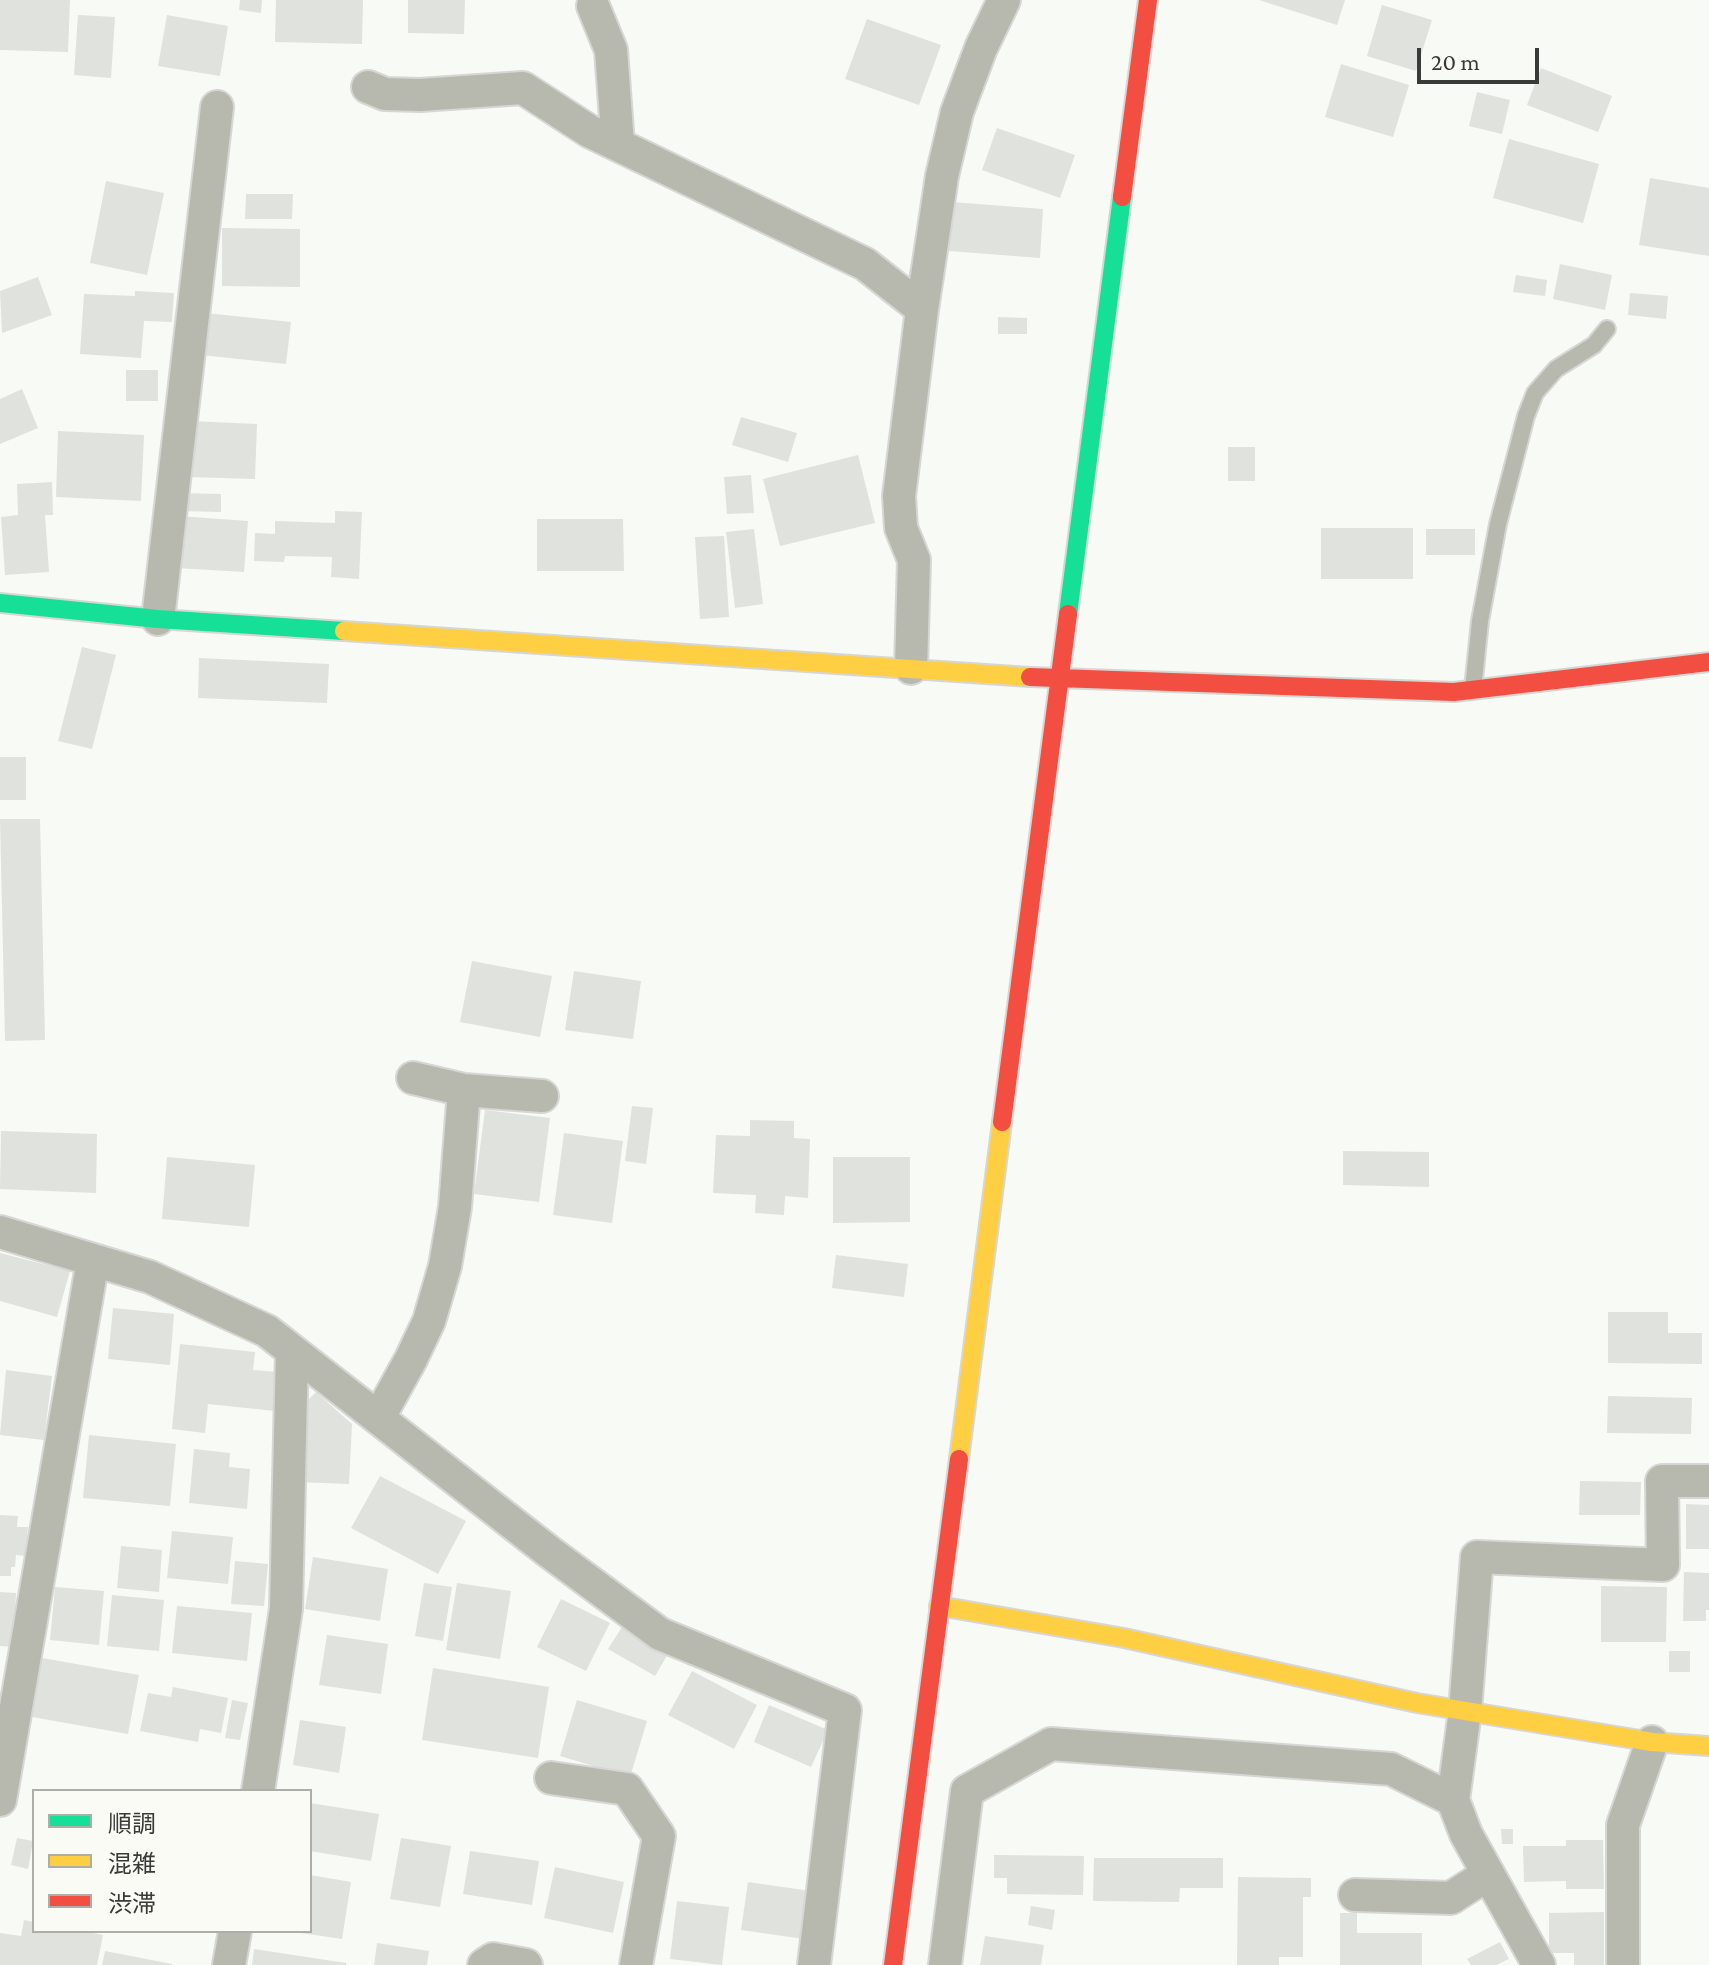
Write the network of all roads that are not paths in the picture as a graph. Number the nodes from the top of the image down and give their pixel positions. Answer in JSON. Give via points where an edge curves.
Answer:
{"nodes":[{"id":1,"x":1004,"y":0,"type":"edge"},
{"id":2,"x":1148,"y":0,"type":"edge"},
{"id":3,"x":593,"y":6,"type":"dead end"},
{"id":4,"x":368,"y":87,"type":"dead end"},
{"id":5,"x":217,"y":107,"type":"dead end"},
{"id":6,"x":618,"y":145,"type":"junction"},
{"id":7,"x":922,"y":309,"type":"junction"},
{"id":8,"x":1607,"y":329,"type":"dead end"},
{"id":9,"x":0,"y":603,"type":"edge"},
{"id":10,"x":158,"y":619,"type":"junction"},
{"id":11,"x":1709,"y":662,"type":"edge"},
{"id":12,"x":911,"y":668,"type":"junction"},
{"id":13,"x":1061,"y":679,"type":"junction"},
{"id":14,"x":1473,"y":691,"type":"junction"},
{"id":15,"x":413,"y":1078,"type":"dead end"},
{"id":16,"x":464,"y":1090,"type":"junction"},
{"id":17,"x":542,"y":1096,"type":"dead end"},
{"id":18,"x":0,"y":1232,"type":"edge"},
{"id":19,"x":93,"y":1260,"type":"junction"},
{"id":20,"x":292,"y":1351,"type":"junction"},
{"id":21,"x":379,"y":1417,"type":"junction"},
{"id":22,"x":1709,"y":1481,"type":"edge"},
{"id":23,"x":939,"y":1606,"type":"junction"},
{"id":24,"x":1465,"y":1711,"type":"junction"},
{"id":25,"x":1707,"y":1737,"type":"edge"},
{"id":26,"x":1652,"y":1742,"type":"junction"},
{"id":27,"x":551,"y":1778,"type":"dead end"},
{"id":28,"x":258,"y":1789,"type":"edge"},
{"id":29,"x":0,"y":1800,"type":"edge"},
{"id":30,"x":1453,"y":1800,"type":"junction"},
{"id":31,"x":1488,"y":1874,"type":"junction"},
{"id":32,"x":1355,"y":1895,"type":"dead end"},
{"id":33,"x":235,"y":1933,"type":"edge"},
{"id":34,"x":229,"y":1965,"type":"edge"},
{"id":35,"x":484,"y":1965,"type":"edge"},
{"id":36,"x":526,"y":1965,"type":"edge"},
{"id":37,"x":636,"y":1965,"type":"edge"},
{"id":38,"x":814,"y":1965,"type":"edge"},
{"id":39,"x":893,"y":1965,"type":"edge"},
{"id":40,"x":945,"y":1965,"type":"edge"},
{"id":41,"x":1539,"y":1965,"type":"edge"},
{"id":42,"x":1623,"y":1965,"type":"edge"}],
"edges":[{"from":1,"to":7,"type":"street","via":[[957,112]]},
{"from":2,"to":13,"type":"street"},
{"from":3,"to":6,"type":"street","via":[[611,50]]},
{"from":4,"to":6,"type":"street","via":[[385,94],[420,95],[523,88]]},
{"from":5,"to":10,"type":"street"},
{"from":6,"to":7,"type":"street","via":[[865,264]]},
{"from":7,"to":12,"type":"street","via":[[899,496],[901,528],[914,560]]},
{"from":8,"to":14,"type":"lane","via":[[1594,345],[1556,369],[1535,393],[1526,416],[1498,524]]},
{"from":9,"to":10,"type":"street"},
{"from":10,"to":12,"type":"street"},
{"from":11,"to":14,"type":"street"},
{"from":12,"to":13,"type":"street"},
{"from":13,"to":14,"type":"street"},
{"from":13,"to":23,"type":"street"},
{"from":15,"to":16,"type":"street"},
{"from":16,"to":17,"type":"street"},
{"from":16,"to":21,"type":"street","via":[[445,1266],[429,1321]]},
{"from":18,"to":19,"type":"street"},
{"from":19,"to":20,"type":"street","via":[[150,1277],[267,1331]]},
{"from":19,"to":29,"type":"street"},
{"from":20,"to":21,"type":"street"},
{"from":20,"to":28,"type":"street","via":[[286,1609]]},
{"from":21,"to":38,"type":"street","via":[[660,1634],[845,1710]]},
{"from":22,"to":24,"type":"street","via":[[1662,1481],[1663,1565],[1477,1557]]},
{"from":23,"to":24,"type":"street","via":[[1124,1638]]},
{"from":23,"to":39,"type":"street"},
{"from":24,"to":26,"type":"street"},
{"from":24,"to":30,"type":"street"},
{"from":25,"to":26,"type":"street"},
{"from":26,"to":42,"type":"street","via":[[1623,1825]]},
{"from":27,"to":37,"type":"street","via":[[627,1789],[659,1836]]},
{"from":30,"to":31,"type":"street"},
{"from":30,"to":40,"type":"street","via":[[1391,1769],[1051,1744],[967,1791]]},
{"from":31,"to":32,"type":"street","via":[[1451,1898]]},
{"from":31,"to":41,"type":"street"},
{"from":33,"to":34,"type":"street"},
{"from":35,"to":36,"type":"street","via":[[493,1959]]}]}
